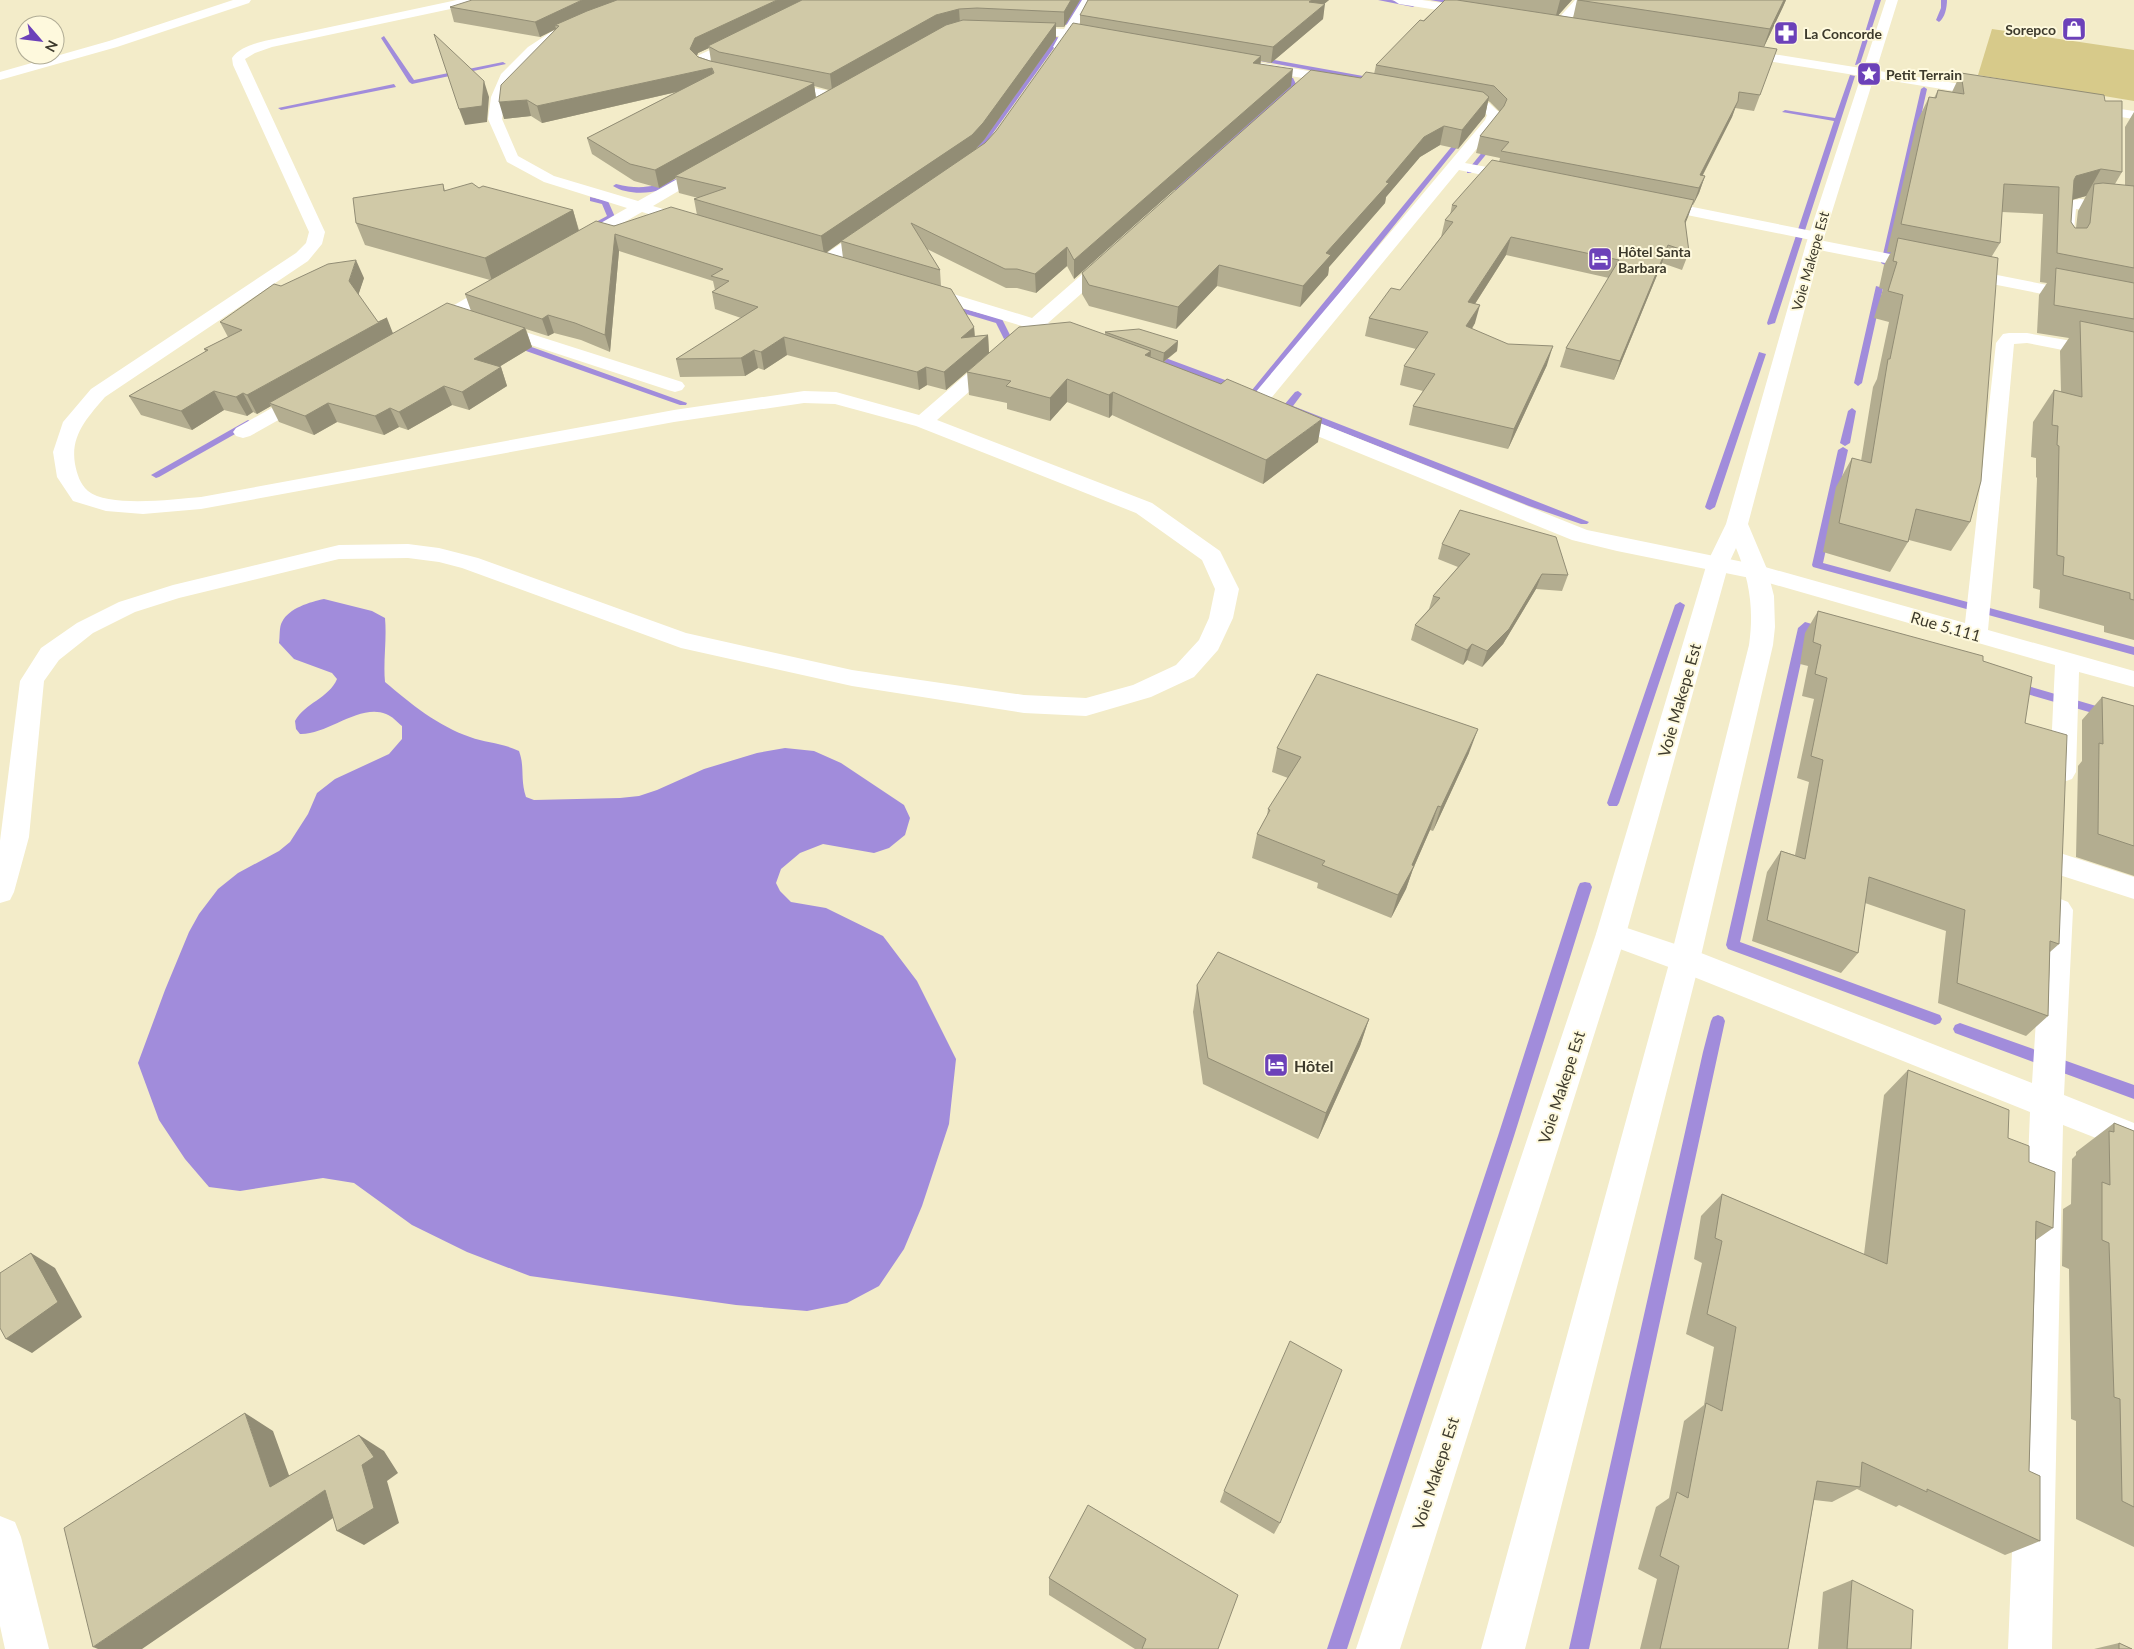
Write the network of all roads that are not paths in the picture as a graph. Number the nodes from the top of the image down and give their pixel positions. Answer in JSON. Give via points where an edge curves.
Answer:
{"nodes":[{"id":1,"x":245,"y":0,"type":"edge"},
{"id":2,"x":474,"y":0,"type":"edge"},
{"id":3,"x":644,"y":0,"type":"edge"},
{"id":4,"x":1088,"y":0,"type":"edge"},
{"id":5,"x":1399,"y":0,"type":"edge"},
{"id":6,"x":1581,"y":0,"type":"edge"},
{"id":7,"x":1892,"y":0,"type":"edge"},
{"id":8,"x":1493,"y":14,"type":"edge"},
{"id":9,"x":1578,"y":28,"type":"edge"},
{"id":10,"x":1005,"y":30,"type":"edge"},
{"id":11,"x":755,"y":33,"type":"edge"},
{"id":12,"x":1069,"y":33,"type":"junction"},
{"id":13,"x":1118,"y":42,"type":"edge"},
{"id":14,"x":1724,"y":51,"type":"edge"},
{"id":15,"x":1052,"y":57,"type":"edge"},
{"id":16,"x":1244,"y":64,"type":"edge"},
{"id":17,"x":1869,"y":74,"type":"junction"},
{"id":18,"x":0,"y":76,"type":"edge"},
{"id":19,"x":1312,"y":76,"type":"junction"},
{"id":20,"x":746,"y":78,"type":"edge"},
{"id":21,"x":766,"y":82,"type":"edge"},
{"id":22,"x":1360,"y":84,"type":"edge"},
{"id":23,"x":849,"y":87,"type":"edge"},
{"id":24,"x":1298,"y":89,"type":"edge"},
{"id":25,"x":2007,"y":95,"type":"edge"},
{"id":26,"x":832,"y":96,"type":"junction"},
{"id":27,"x":1436,"y":98,"type":"edge"},
{"id":28,"x":816,"y":106,"type":"edge"},
{"id":29,"x":2076,"y":106,"type":"edge"},
{"id":30,"x":2116,"y":112,"type":"junction"},
{"id":31,"x":2134,"y":115,"type":"edge"},
{"id":32,"x":2116,"y":132,"type":"edge"},
{"id":33,"x":724,"y":159,"type":"edge"},
{"id":34,"x":1454,"y":165,"type":"junction"},
{"id":35,"x":1538,"y":181,"type":"edge"},
{"id":36,"x":2115,"y":189,"type":"edge"},
{"id":37,"x":1642,"y":202,"type":"edge"},
{"id":38,"x":640,"y":207,"type":"junction"},
{"id":39,"x":2116,"y":208,"type":"junction"},
{"id":40,"x":2134,"y":211,"type":"edge"},
{"id":41,"x":883,"y":222,"type":"edge"},
{"id":42,"x":705,"y":226,"type":"edge"},
{"id":43,"x":1815,"y":240,"type":"junction"},
{"id":44,"x":1123,"y":247,"type":"edge"},
{"id":45,"x":2064,"y":250,"type":"edge"},
{"id":46,"x":563,"y":251,"type":"edge"},
{"id":47,"x":808,"y":256,"type":"edge"},
{"id":48,"x":827,"y":261,"type":"junction"},
{"id":49,"x":846,"y":267,"type":"edge"},
{"id":50,"x":512,"y":280,"type":"edge"},
{"id":51,"x":903,"y":284,"type":"edge"},
{"id":52,"x":2134,"y":307,"type":"edge"},
{"id":53,"x":452,"y":313,"type":"junction"},
{"id":54,"x":1035,"y":324,"type":"junction"},
{"id":55,"x":419,"y":332,"type":"edge"},
{"id":56,"x":1090,"y":344,"type":"edge"},
{"id":57,"x":2134,"y":358,"type":"edge"},
{"id":58,"x":675,"y":386,"type":"dead end"},
{"id":59,"x":318,"y":389,"type":"edge"},
{"id":60,"x":1237,"y":397,"type":"edge"},
{"id":61,"x":1256,"y":404,"type":"junction"},
{"id":62,"x":923,"y":422,"type":"junction"},
{"id":63,"x":243,"y":432,"type":"dead end"},
{"id":64,"x":1736,"y":524,"type":"junction"},
{"id":65,"x":1718,"y":563,"type":"junction"},
{"id":66,"x":1758,"y":572,"type":"junction"},
{"id":67,"x":1976,"y":634,"type":"junction"},
{"id":68,"x":2067,"y":661,"type":"junction"},
{"id":69,"x":2134,"y":679,"type":"edge"},
{"id":70,"x":2062,"y":796,"type":"edge"},
{"id":71,"x":2061,"y":835,"type":"edge"},
{"id":72,"x":2060,"y":864,"type":"junction"},
{"id":73,"x":2134,"y":888,"type":"edge"},
{"id":74,"x":0,"y":892,"type":"edge"},
{"id":75,"x":1610,"y":934,"type":"junction"},
{"id":76,"x":1685,"y":960,"type":"junction"},
{"id":77,"x":2047,"y":1105,"type":"junction"},
{"id":78,"x":2134,"y":1138,"type":"edge"},
{"id":79,"x":0,"y":1537,"type":"edge"},
{"id":80,"x":27,"y":1649,"type":"edge"},
{"id":81,"x":1378,"y":1649,"type":"edge"},
{"id":82,"x":1503,"y":1649,"type":"edge"},
{"id":83,"x":2030,"y":1649,"type":"edge"}],
"edges":[{"from":1,"to":18,"type":"street","via":[[113,44]]},
{"from":2,"to":62,"type":"street","via":[[270,44],[250,50],[238,58],[317,232],[314,244],[302,258],[98,393],[73,422],[63,452],[67,476],[81,496],[106,506],[143,508],[201,503],[674,416],[804,398],[844,400]]},
{"from":3,"to":38,"type":"street","via":[[586,21],[555,35],[533,50],[508,74],[498,97],[495,119],[512,158],[549,179]]},
{"from":4,"to":12,"type":"street"},
{"from":5,"to":8,"type":"street"},
{"from":6,"to":9,"type":"street","via":[[1554,24]]},
{"from":7,"to":17,"type":"street","name":"Voie Makepe Est"},
{"from":10,"to":12,"type":"street"},
{"from":11,"to":20,"type":"street","via":[[704,58],[702,64],[718,72]]},
{"from":12,"to":13,"type":"street"},
{"from":12,"to":15,"type":"street"},
{"from":14,"to":17,"type":"street"},
{"from":16,"to":19,"type":"street"},
{"from":17,"to":25,"type":"street"},
{"from":17,"to":43,"type":"street","name":"Voie Makepe Est"},
{"from":19,"to":22,"type":"street"},
{"from":19,"to":24,"type":"street"},
{"from":21,"to":26,"type":"street"},
{"from":23,"to":26,"type":"street"},
{"from":26,"to":28,"type":"street"},
{"from":27,"to":34,"type":"street","via":[[1484,106],[1494,114],[1492,121]]},
{"from":29,"to":30,"type":"street"},
{"from":30,"to":31,"type":"street"},
{"from":30,"to":32,"type":"street"},
{"from":33,"to":38,"type":"street"},
{"from":34,"to":35,"type":"street"},
{"from":34,"to":61,"type":"street"},
{"from":36,"to":39,"type":"street"},
{"from":37,"to":43,"type":"street"},
{"from":38,"to":42,"type":"street"},
{"from":38,"to":46,"type":"street"},
{"from":39,"to":40,"type":"street"},
{"from":39,"to":45,"type":"street","via":[[2085,203],[2068,207]]},
{"from":41,"to":48,"type":"street"},
{"from":43,"to":52,"type":"street"},
{"from":43,"to":64,"type":"street","name":"Voie Makepe Est"},
{"from":44,"to":54,"type":"street"},
{"from":47,"to":48,"type":"street"},
{"from":48,"to":49,"type":"street"},
{"from":50,"to":53,"type":"street"},
{"from":51,"to":54,"type":"street"},
{"from":53,"to":55,"type":"street"},
{"from":53,"to":58,"type":"street"},
{"from":54,"to":56,"type":"street"},
{"from":54,"to":62,"type":"street"},
{"from":57,"to":67,"type":"street","via":[[2027,338],[2009,338],[2005,343]]},
{"from":59,"to":63,"type":"street"},
{"from":60,"to":61,"type":"street","name":"Rue 5.111"},
{"from":61,"to":65,"type":"street","name":"Rue 5.111","via":[[1580,535]]},
{"from":62,"to":74,"type":"street","via":[[1144,508],[1212,556],[1227,589],[1222,618],[1209,644],[1185,671],[1142,692],[1086,707],[1024,704],[852,678],[682,640],[480,566],[439,555],[408,551],[339,552],[173,592],[128,607],[85,628],[50,654],[32,681],[15,837]]},
{"from":64,"to":65,"type":"street","name":"Voie Makepe Est"},
{"from":64,"to":66,"type":"street"},
{"from":65,"to":66,"type":"street","name":"Rue 5.111"},
{"from":65,"to":75,"type":"street","name":"Voie Makepe Est"},
{"from":66,"to":67,"type":"street","name":"Rue 5.111"},
{"from":66,"to":76,"type":"street","via":[[1765,602],[1761,645]]},
{"from":67,"to":68,"type":"street","name":"Rue 5.111"},
{"from":68,"to":69,"type":"street","name":"Rue 5.111"},
{"from":68,"to":70,"type":"street"},
{"from":71,"to":72,"type":"street"},
{"from":72,"to":73,"type":"street"},
{"from":72,"to":77,"type":"street"},
{"from":75,"to":76,"type":"street"},
{"from":75,"to":81,"type":"street","name":"Voie Makepe Est"},
{"from":76,"to":77,"type":"street"},
{"from":76,"to":82,"type":"street"},
{"from":77,"to":78,"type":"street"},
{"from":77,"to":83,"type":"street"},
{"from":79,"to":80,"type":"street"}]}
